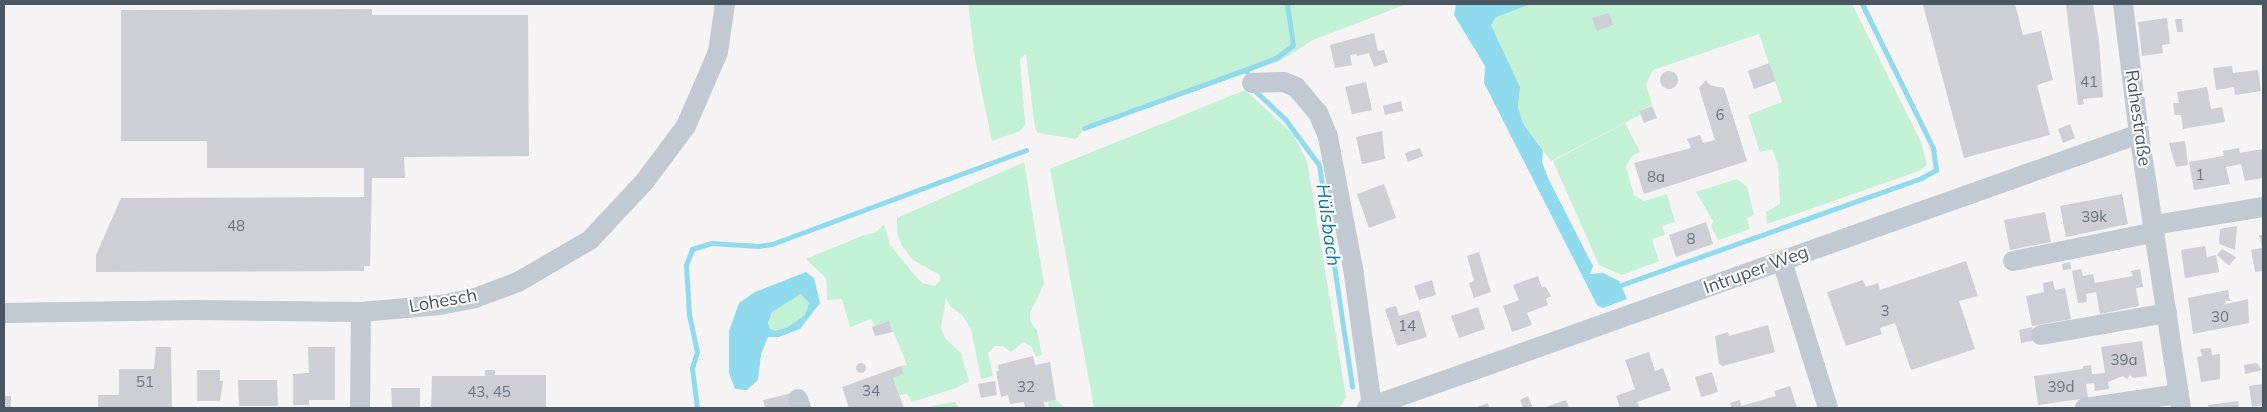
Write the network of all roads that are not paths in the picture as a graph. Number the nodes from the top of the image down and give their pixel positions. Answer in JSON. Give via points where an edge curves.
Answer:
{"nodes":[{"id":1,"x":725,"y":4,"type":"edge"},
{"id":2,"x":2123,"y":4,"type":"edge"},
{"id":3,"x":1252,"y":83,"type":"dead end"},
{"id":4,"x":2139,"y":134,"type":"junction"},
{"id":5,"x":2263,"y":207,"type":"edge"},
{"id":6,"x":2154,"y":228,"type":"junction"},
{"id":7,"x":1782,"y":261,"type":"junction"},
{"id":8,"x":2013,"y":261,"type":"dead end"},
{"id":9,"x":361,"y":312,"type":"junction"},
{"id":10,"x":4,"y":313,"type":"edge"},
{"id":11,"x":2167,"y":313,"type":"junction"},
{"id":12,"x":2041,"y":334,"type":"dead end"},
{"id":13,"x":2180,"y":401,"type":"edge"},
{"id":14,"x":1370,"y":407,"type":"edge"},
{"id":15,"x":360,"y":408,"type":"edge"},
{"id":16,"x":1828,"y":408,"type":"edge"},
{"id":17,"x":2085,"y":408,"type":"edge"}],
"edges":[{"from":1,"to":9,"type":"street","name":"Lohesch","via":[[718,52],[686,126],[645,181],[590,240],[518,282],[475,298],[440,305]]},
{"from":2,"to":4,"type":"street","name":"Rahestraße"},
{"from":3,"to":14,"type":"street","name":"Intruper Weg","via":[[1284,82],[1296,86],[1318,113],[1328,137],[1353,268]]},
{"from":4,"to":6,"type":"street","name":"Rahestraße"},
{"from":4,"to":7,"type":"street","name":"Intruper Weg"},
{"from":5,"to":6,"type":"street"},
{"from":6,"to":8,"type":"street"},
{"from":6,"to":11,"type":"street","name":"Rahestraße"},
{"from":7,"to":14,"type":"street","name":"Intruper Weg"},
{"from":7,"to":16,"type":"street"},
{"from":9,"to":10,"type":"street","name":"Lohesch"},
{"from":9,"to":15,"type":"street"},
{"from":11,"to":12,"type":"street"},
{"from":11,"to":13,"type":"street","name":"Rahestraße"},
{"from":13,"to":17,"type":"street","name":"Rahestraße"}]}
